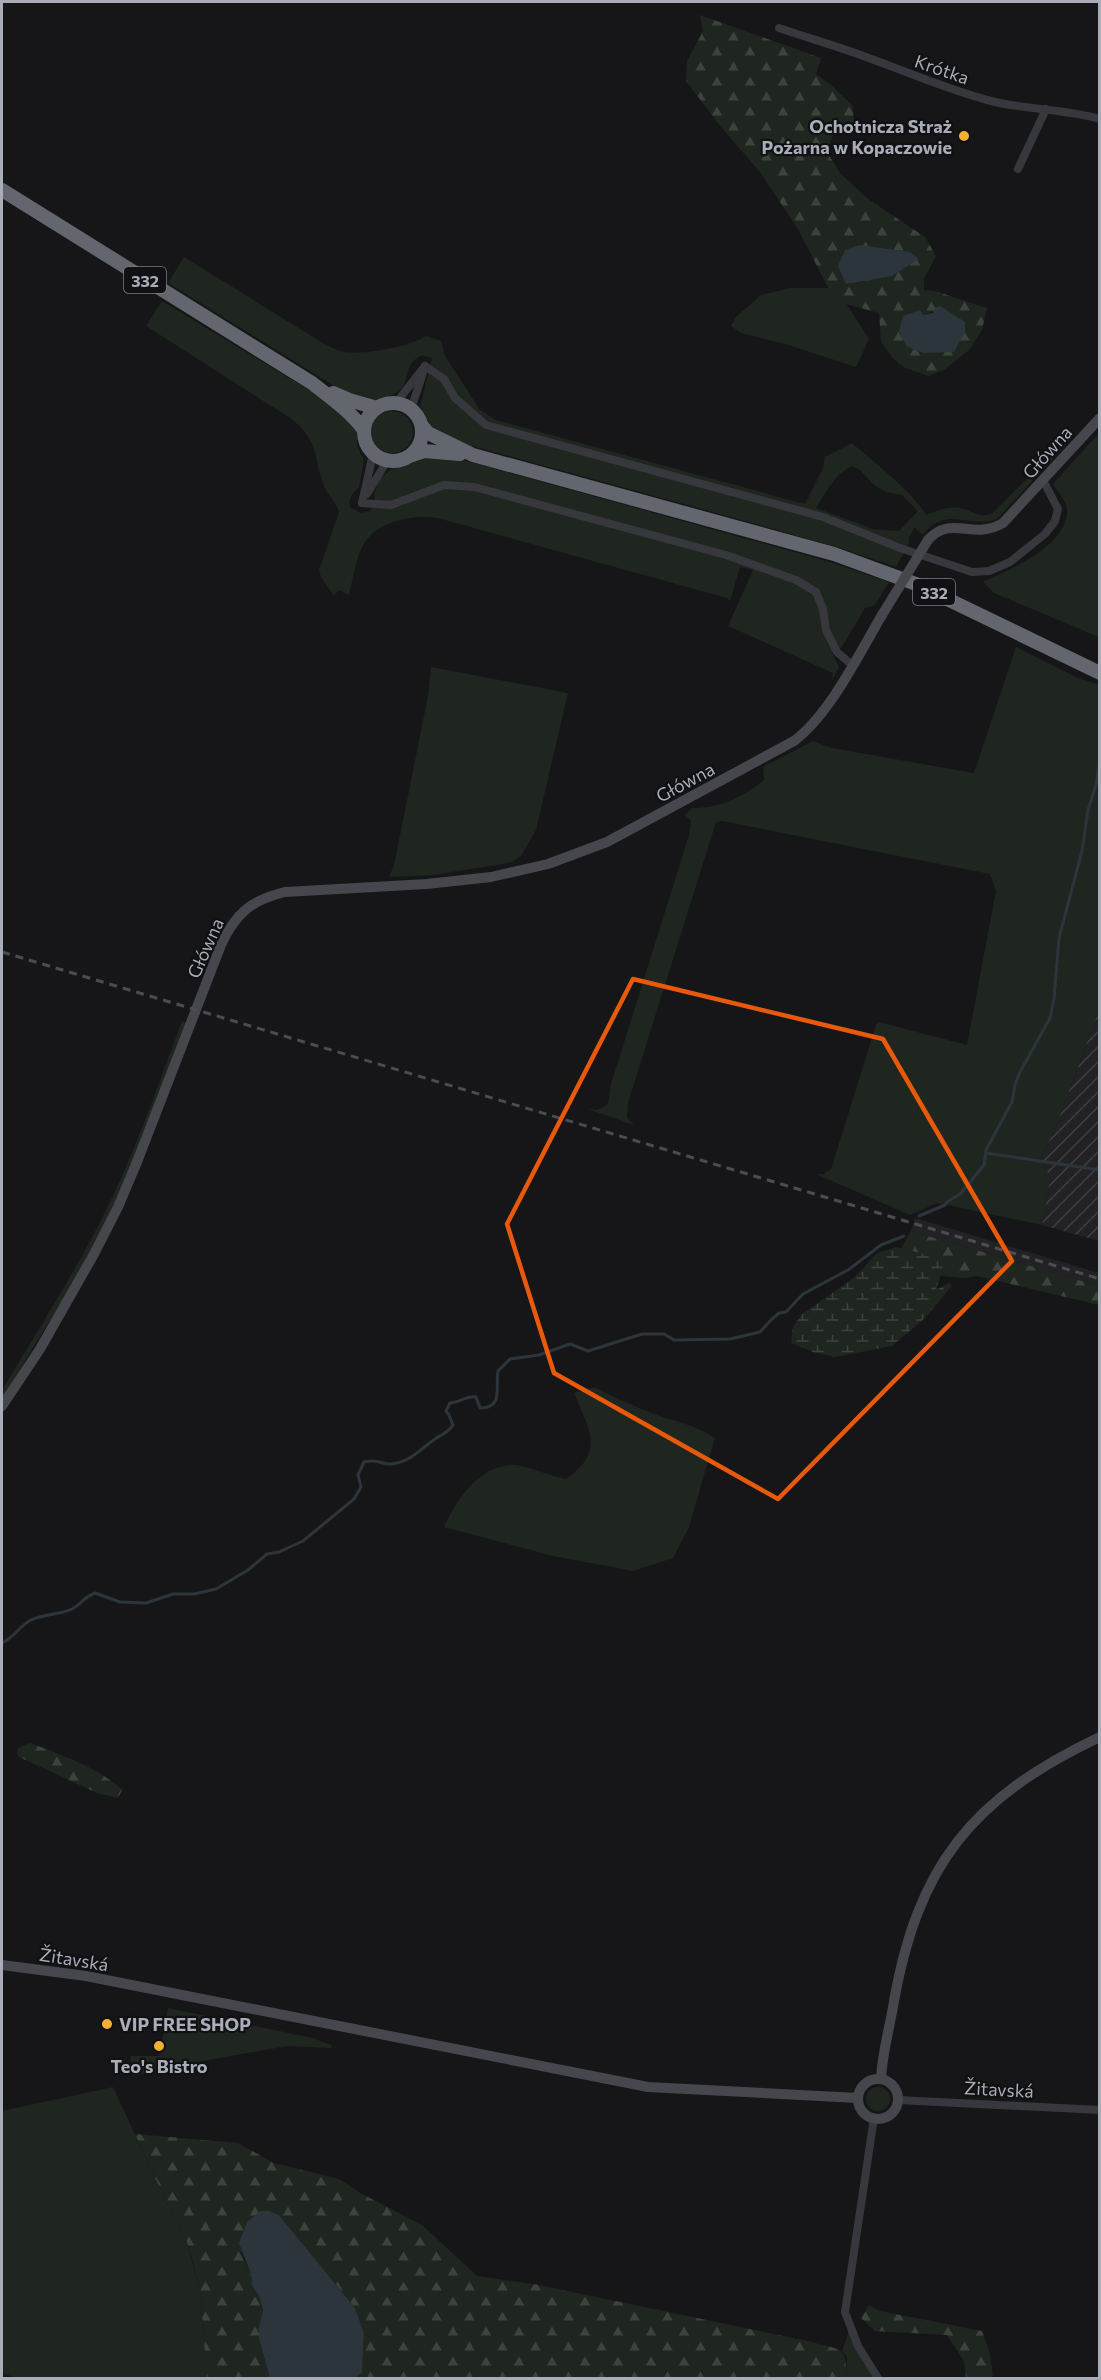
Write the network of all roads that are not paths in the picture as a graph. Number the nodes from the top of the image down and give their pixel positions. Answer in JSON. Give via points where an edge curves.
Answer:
{"nodes":[{"id":1,"x":778,"y":28,"type":"dead end"},
{"id":2,"x":1046,"y":109,"type":"junction"},
{"id":3,"x":1100,"y":119,"type":"edge"},
{"id":4,"x":1018,"y":169,"type":"dead end"},
{"id":5,"x":2,"y":190,"type":"edge"},
{"id":6,"x":425,"y":366,"type":"junction"},
{"id":7,"x":312,"y":383,"type":"junction"},
{"id":8,"x":396,"y":403,"type":"junction"},
{"id":9,"x":377,"y":408,"type":"junction"},
{"id":10,"x":411,"y":409,"type":"junction"},
{"id":11,"x":1100,"y":418,"type":"edge"},
{"id":12,"x":422,"y":426,"type":"junction"},
{"id":13,"x":364,"y":430,"type":"junction"},
{"id":14,"x":373,"y":454,"type":"junction"},
{"id":15,"x":412,"y":455,"type":"junction"},
{"id":16,"x":473,"y":455,"type":"junction"},
{"id":17,"x":387,"y":461,"type":"junction"},
{"id":18,"x":1043,"y":480,"type":"junction"},
{"id":19,"x":362,"y":503,"type":"junction"},
{"id":20,"x":852,"y":665,"type":"junction"},
{"id":21,"x":1100,"y":673,"type":"edge"},
{"id":22,"x":2,"y":1406,"type":"edge"},
{"id":23,"x":1100,"y":1737,"type":"edge"},
{"id":24,"x":2,"y":1965,"type":"edge"},
{"id":25,"x":881,"y":2079,"type":"junction"},
{"id":26,"x":858,"y":2098,"type":"junction"},
{"id":27,"x":898,"y":2100,"type":"junction"},
{"id":28,"x":1100,"y":2110,"type":"edge"},
{"id":29,"x":874,"y":2118,"type":"junction"},
{"id":30,"x":878,"y":2379,"type":"edge"}],
"edges":[{"from":1,"to":2,"type":"street","name":"Krótka","via":[[971,95]]},
{"from":2,"to":3,"type":"street","name":"Krótka"},
{"from":2,"to":4,"type":"street"},
{"from":5,"to":7,"type":"highway","number":"332"},
{"from":6,"to":8,"type":"street"},
{"from":6,"to":10,"type":"street"},
{"from":6,"to":18,"type":"street","via":[[444,379],[455,398],[486,425],[823,517],[972,572],[989,571],[1010,562],[1045,534],[1058,509]]},
{"from":7,"to":9,"type":"highway","number":"332"},
{"from":7,"to":13,"type":"highway","number":"332"},
{"from":8,"to":9,"type":"highway"},
{"from":8,"to":10,"type":"highway"},
{"from":9,"to":13,"type":"highway","via":[[368,417]]},
{"from":10,"to":12,"type":"highway","number":"332"},
{"from":11,"to":18,"type":"street","name":"Główna"},
{"from":12,"to":15,"type":"highway","via":[[422,441]]},
{"from":12,"to":16,"type":"highway","number":"332"},
{"from":13,"to":14,"type":"highway","number":"332"},
{"from":14,"to":17,"type":"highway"},
{"from":14,"to":19,"type":"street"},
{"from":15,"to":16,"type":"highway","number":"332","via":[[424,451]]},
{"from":15,"to":17,"type":"highway","number":"332","via":[[396,462]]},
{"from":16,"to":21,"type":"highway","number":"332","via":[[873,567]]},
{"from":17,"to":19,"type":"street"},
{"from":18,"to":20,"type":"street","name":"Główna","bridge":true,"via":[[993,530],[950,527],[936,531]]},
{"from":19,"to":20,"type":"street","via":[[391,505],[444,485],[474,487],[726,555],[796,580],[816,592],[826,630],[837,652]]},
{"from":20,"to":22,"type":"street","name":"Główna","via":[[815,722],[794,741],[607,842],[548,864],[491,877],[285,892],[255,902],[229,926],[137,1162],[94,1254]]},
{"from":23,"to":25,"type":"street","via":[[1024,1779],[997,1800],[941,1862],[906,1945]]},
{"from":24,"to":26,"type":"street","name":"Žitavská","via":[[86,1976],[648,2087]]},
{"from":25,"to":26,"type":"street","via":[[866,2083]]},
{"from":25,"to":27,"type":"street","via":[[893,2086]]},
{"from":26,"to":29,"type":"street","via":[[862,2111]]},
{"from":27,"to":28,"type":"street","name":"Žitavská"},
{"from":27,"to":29,"type":"street","via":[[890,2114]]},
{"from":29,"to":30,"type":"street","via":[[845,2312],[858,2346]]}]}
